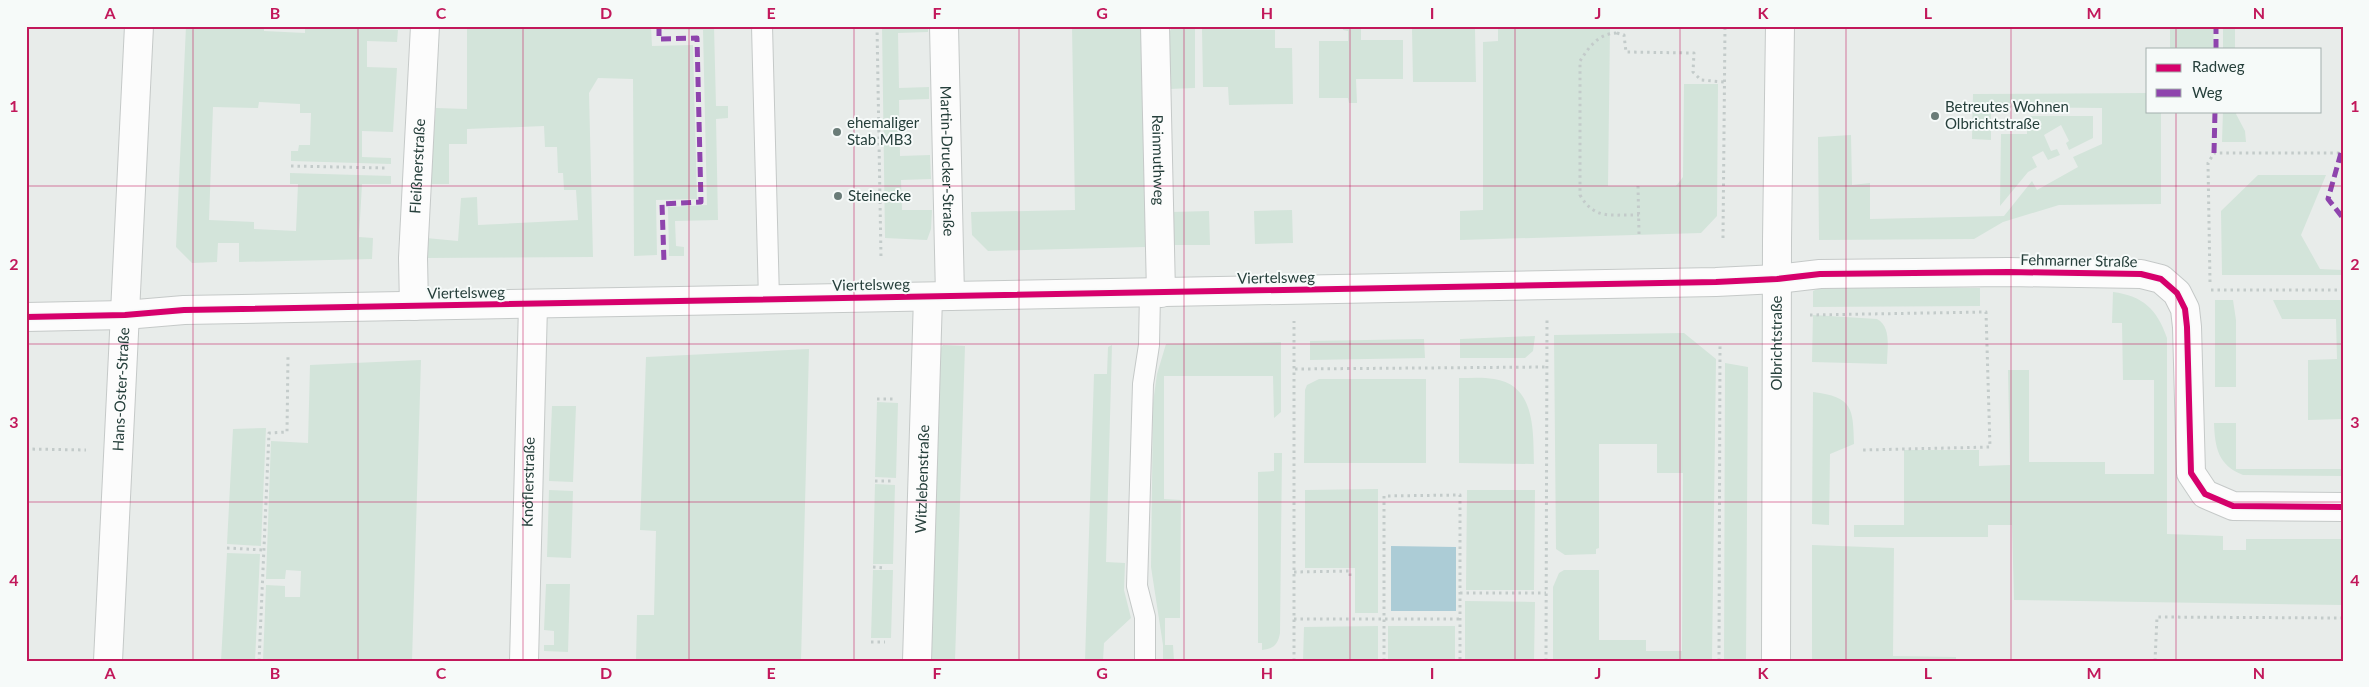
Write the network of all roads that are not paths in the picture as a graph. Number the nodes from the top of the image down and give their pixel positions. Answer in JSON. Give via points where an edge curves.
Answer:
{"nodes":[{"id":1,"x":139,"y":26,"type":"edge"},
{"id":2,"x":425,"y":26,"type":"edge"},
{"id":3,"x":762,"y":26,"type":"edge"},
{"id":4,"x":944,"y":26,"type":"edge"},
{"id":5,"x":1155,"y":26,"type":"edge"},
{"id":6,"x":1780,"y":26,"type":"edge"},
{"id":7,"x":1777,"y":279,"type":"junction"},
{"id":8,"x":1156,"y":293,"type":"junction"},
{"id":9,"x":939,"y":297,"type":"junction"},
{"id":10,"x":769,"y":300,"type":"junction"},
{"id":11,"x":533,"y":305,"type":"junction"},
{"id":12,"x":414,"y":306,"type":"junction"},
{"id":13,"x":125,"y":315,"type":"junction"},
{"id":14,"x":26,"y":317,"type":"edge"},
{"id":15,"x":2343,"y":507,"type":"edge"},
{"id":16,"x":108,"y":661,"type":"edge"},
{"id":17,"x":524,"y":661,"type":"edge"},
{"id":18,"x":916,"y":661,"type":"edge"},
{"id":19,"x":1145,"y":661,"type":"edge"},
{"id":20,"x":1776,"y":661,"type":"edge"}],
"edges":[{"from":1,"to":13,"type":"street","name":"Hans-Oster-Straße"},
{"from":2,"to":12,"type":"street","name":"Fleißnerstraße","via":[[413,258]]},
{"from":3,"to":10,"type":"lane"},
{"from":4,"to":9,"type":"street","name":"Martin-Drucker-Straße"},
{"from":5,"to":8,"type":"street","name":"Reinmuthweg"},
{"from":6,"to":7,"type":"street","name":"Olbrichtstraße"},
{"from":7,"to":8,"type":"street","name":"Viertelsweg"},
{"from":7,"to":15,"type":"street","name":"Fehmarner Straße","via":[[1820,274],[2008,272],[2128,273],[2161,279],[2182,301],[2187,318],[2190,473],[2205,494],[2233,506]]},
{"from":7,"to":20,"type":"street","name":"Olbrichtstraße"},
{"from":8,"to":9,"type":"street","name":"Viertelsweg"},
{"from":8,"to":19,"type":"lane","via":[[1143,384],[1137,586],[1146,617]]},
{"from":9,"to":10,"type":"street","name":"Viertelsweg"},
{"from":9,"to":18,"type":"street","name":"Witzlebenstraße"},
{"from":10,"to":11,"type":"street","name":"Viertelsweg"},
{"from":11,"to":12,"type":"street","name":"Viertelsweg"},
{"from":11,"to":17,"type":"street","name":"Knöflerstraße"},
{"from":12,"to":13,"type":"street","name":"Viertelsweg","via":[[184,310]]},
{"from":13,"to":14,"type":"street","name":"Viertelsweg"},
{"from":13,"to":16,"type":"street","name":"Hans-Oster-Straße"}]}
